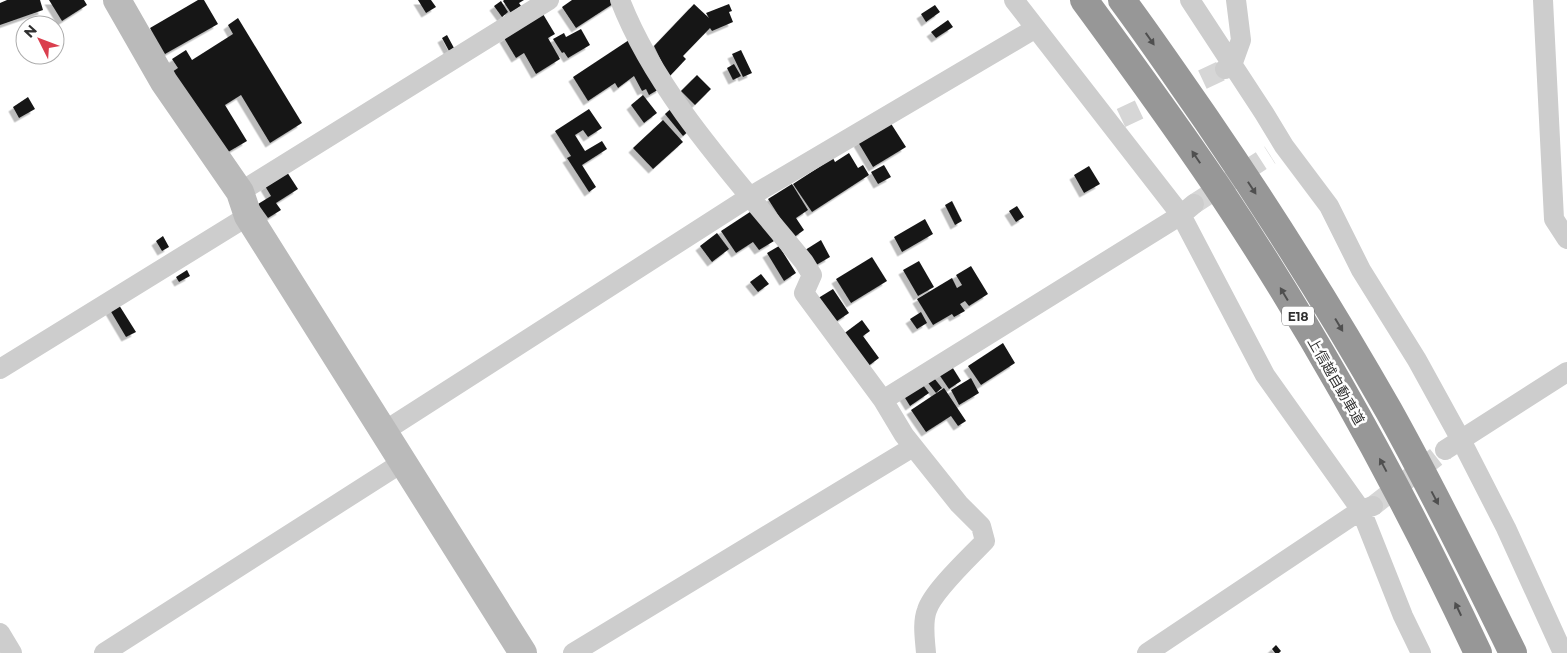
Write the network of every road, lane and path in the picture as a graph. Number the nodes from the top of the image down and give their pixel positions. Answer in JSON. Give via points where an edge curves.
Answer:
{"nodes":[{"id":1,"x":117,"y":0,"type":"edge"},
{"id":2,"x":549,"y":0,"type":"edge"},
{"id":3,"x":620,"y":0,"type":"edge"},
{"id":4,"x":1014,"y":0,"type":"edge"},
{"id":5,"x":1084,"y":0,"type":"edge"},
{"id":6,"x":1122,"y":0,"type":"edge"},
{"id":7,"x":1190,"y":0,"type":"edge"},
{"id":8,"x":1236,"y":0,"type":"edge"},
{"id":9,"x":1543,"y":0,"type":"edge"},
{"id":10,"x":1036,"y":28,"type":"junction"},
{"id":11,"x":1229,"y":67,"type":"junction"},
{"id":12,"x":751,"y":196,"type":"junction"},
{"id":13,"x":244,"y":204,"type":"junction"},
{"id":14,"x":1187,"y":209,"type":"junction"},
{"id":15,"x":1560,"y":216,"type":"edge"},
{"id":16,"x":1567,"y":239,"type":"edge"},
{"id":17,"x":0,"y":369,"type":"edge"},
{"id":18,"x":1567,"y":372,"type":"edge"},
{"id":19,"x":883,"y":400,"type":"junction"},
{"id":20,"x":383,"y":432,"type":"junction"},
{"id":21,"x":1453,"y":445,"type":"junction"},
{"id":22,"x":913,"y":446,"type":"junction"},
{"id":23,"x":403,"y":462,"type":"junction"},
{"id":24,"x":1367,"y":508,"type":"junction"},
{"id":25,"x":0,"y":634,"type":"edge"},
{"id":26,"x":12,"y":653,"type":"edge"},
{"id":27,"x":104,"y":653,"type":"edge"},
{"id":28,"x":523,"y":653,"type":"edge"},
{"id":29,"x":573,"y":653,"type":"edge"},
{"id":30,"x":926,"y":653,"type":"edge"},
{"id":31,"x":1147,"y":653,"type":"edge"},
{"id":32,"x":1421,"y":653,"type":"edge"},
{"id":33,"x":1478,"y":653,"type":"edge"},
{"id":34,"x":1512,"y":653,"type":"edge"},
{"id":35,"x":1563,"y":653,"type":"edge"}],
"edges":[{"from":1,"to":13,"type":"street","via":[[164,82]]},
{"from":2,"to":13,"type":"street"},
{"from":3,"to":12,"type":"street","via":[[648,59],[699,133]]},
{"from":4,"to":10,"type":"street"},
{"from":33,"to":5,"type":"highway","name":"上信越自動車道","number":"E18","one_way":true,"via":[[1433,559],[1365,431],[1271,272],[1171,120]]},
{"from":6,"to":34,"type":"highway","number":"E18","one_way":true,"via":[[1252,188],[1344,334],[1433,495]]},
{"from":7,"to":11,"type":"street"},
{"from":8,"to":11,"type":"street","via":[[1241,40]]},
{"from":9,"to":15,"type":"street"},
{"from":10,"to":12,"type":"street"},
{"from":10,"to":14,"type":"street"},
{"from":11,"to":21,"type":"street","via":[[1277,150],[1329,206],[1361,270],[1417,360]]},
{"from":12,"to":19,"type":"street","via":[[804,262],[812,275],[804,293]]},
{"from":12,"to":20,"type":"street"},
{"from":13,"to":17,"type":"street"},
{"from":13,"to":20,"type":"street"},
{"from":14,"to":19,"type":"street"},
{"from":14,"to":24,"type":"street","via":[[1265,375]]},
{"from":15,"to":16,"type":"street"},
{"from":18,"to":21,"type":"street"},
{"from":19,"to":22,"type":"street"},
{"from":20,"to":23,"type":"street"},
{"from":21,"to":35,"type":"street","via":[[1506,528]]},
{"from":22,"to":29,"type":"street"},
{"from":22,"to":30,"type":"street","via":[[959,504],[981,526],[985,541],[930,602],[924,633]]},
{"from":23,"to":27,"type":"street"},
{"from":23,"to":28,"type":"street"},
{"from":24,"to":31,"type":"street"},
{"from":24,"to":32,"type":"street","via":[[1403,616]]},
{"from":25,"to":26,"type":"street"}]}
